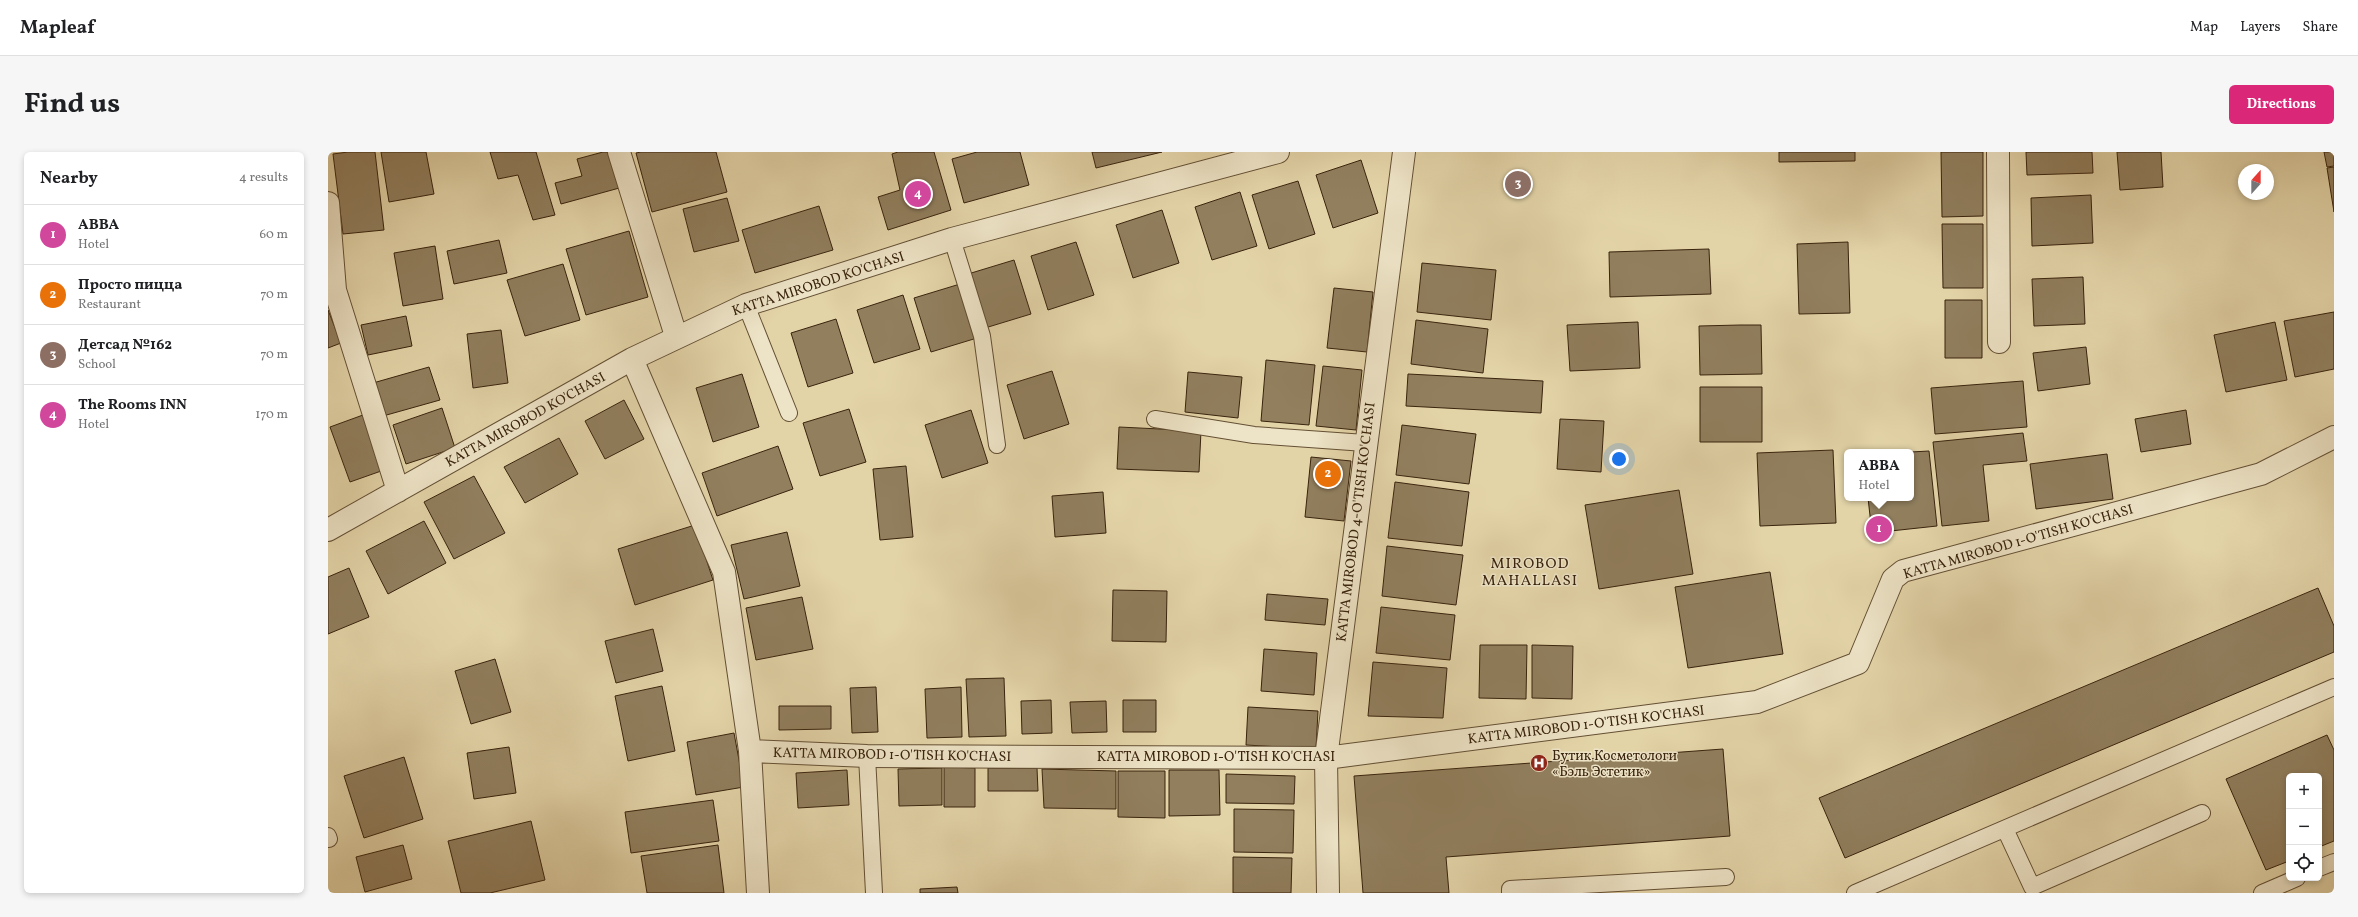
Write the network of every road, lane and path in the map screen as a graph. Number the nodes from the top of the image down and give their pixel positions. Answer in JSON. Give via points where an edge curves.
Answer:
{"nodes":[{"id":1,"x":620,"y":152,"type":"edge"},
{"id":2,"x":1278,"y":152,"type":"edge"},
{"id":3,"x":1404,"y":152,"type":"edge"},
{"id":4,"x":1998,"y":152,"type":"edge"},
{"id":5,"x":328,"y":203,"type":"edge"},
{"id":6,"x":952,"y":239,"type":"junction"},
{"id":7,"x":746,"y":305,"type":"junction"},
{"id":8,"x":676,"y":336,"type":"junction"},
{"id":9,"x":1999,"y":342,"type":"dead end"},
{"id":10,"x":632,"y":359,"type":"junction"},
{"id":11,"x":789,"y":413,"type":"dead end"},
{"id":12,"x":1155,"y":419,"type":"dead end"},
{"id":13,"x":2334,"y":437,"type":"edge"},
{"id":14,"x":1365,"y":443,"type":"junction"},
{"id":15,"x":997,"y":445,"type":"dead end"},
{"id":16,"x":398,"y":491,"type":"junction"},
{"id":17,"x":328,"y":530,"type":"edge"},
{"id":18,"x":2334,"y":687,"type":"edge"},
{"id":19,"x":750,"y":751,"type":"junction"},
{"id":20,"x":867,"y":756,"type":"junction"},
{"id":21,"x":1326,"y":758,"type":"junction"},
{"id":22,"x":2202,"y":813,"type":"dead end"},
{"id":23,"x":2005,"y":829,"type":"junction"},
{"id":24,"x":2334,"y":862,"type":"edge"},
{"id":25,"x":2322,"y":867,"type":"edge"},
{"id":26,"x":1726,"y":877,"type":"dead end"},
{"id":27,"x":2289,"y":881,"type":"edge"},
{"id":28,"x":2026,"y":890,"type":"edge"},
{"id":29,"x":758,"y":893,"type":"edge"},
{"id":30,"x":874,"y":893,"type":"edge"},
{"id":31,"x":1328,"y":893,"type":"edge"},
{"id":32,"x":1510,"y":893,"type":"edge"},
{"id":33,"x":1856,"y":893,"type":"edge"},
{"id":34,"x":2262,"y":893,"type":"edge"}],
"edges":[{"from":1,"to":8,"type":"street"},
{"from":2,"to":6,"type":"street","name":"KATTA MIROBOD KO'CHASI"},
{"from":3,"to":14,"type":"street","name":"KATTA MIROBOD 4-O'TISH KO'CHASI"},
{"from":4,"to":9,"type":"street"},
{"from":5,"to":16,"type":"street","via":[[335,290]]},
{"from":6,"to":7,"type":"street","name":"KATTA MIROBOD KO'CHASI"},
{"from":6,"to":15,"type":"lane","via":[[982,336]]},
{"from":7,"to":8,"type":"street","name":"KATTA MIROBOD KO'CHASI"},
{"from":7,"to":11,"type":"lane"},
{"from":8,"to":10,"type":"street","name":"KATTA MIROBOD KO'CHASI"},
{"from":10,"to":16,"type":"street","name":"KATTA MIROBOD KO'CHASI"},
{"from":10,"to":19,"type":"street","via":[[724,572]]},
{"from":12,"to":14,"type":"lane","via":[[1254,435]]},
{"from":13,"to":21,"type":"street","name":"KATTA MIROBOD 1-O'TISH KO'CHASI","via":[[2261,474],[1903,571],[1893,579],[1858,663],[1757,702]]},
{"from":14,"to":21,"type":"street","name":"KATTA MIROBOD 4-O'TISH KO'CHASI"},
{"from":16,"to":17,"type":"street","name":"KATTA MIROBOD KO'CHASI"},
{"from":18,"to":23,"type":"lane"},
{"from":19,"to":20,"type":"street","name":"KATTA MIROBOD 1-O'TISH KO'CHASI"},
{"from":19,"to":29,"type":"street"},
{"from":20,"to":21,"type":"street","name":"KATTA MIROBOD 1-O'TISH KO'CHASI"},
{"from":20,"to":30,"type":"lane"},
{"from":21,"to":31,"type":"street","name":"KATTA MIROBOD 4-O'TISH KO'CHASI"},
{"from":22,"to":28,"type":"lane"},
{"from":23,"to":28,"type":"lane"},
{"from":23,"to":33,"type":"lane"},
{"from":24,"to":25,"type":"lane"},
{"from":26,"to":32,"type":"lane","via":[[1510,889]]},
{"from":27,"to":34,"type":"lane"}]}
